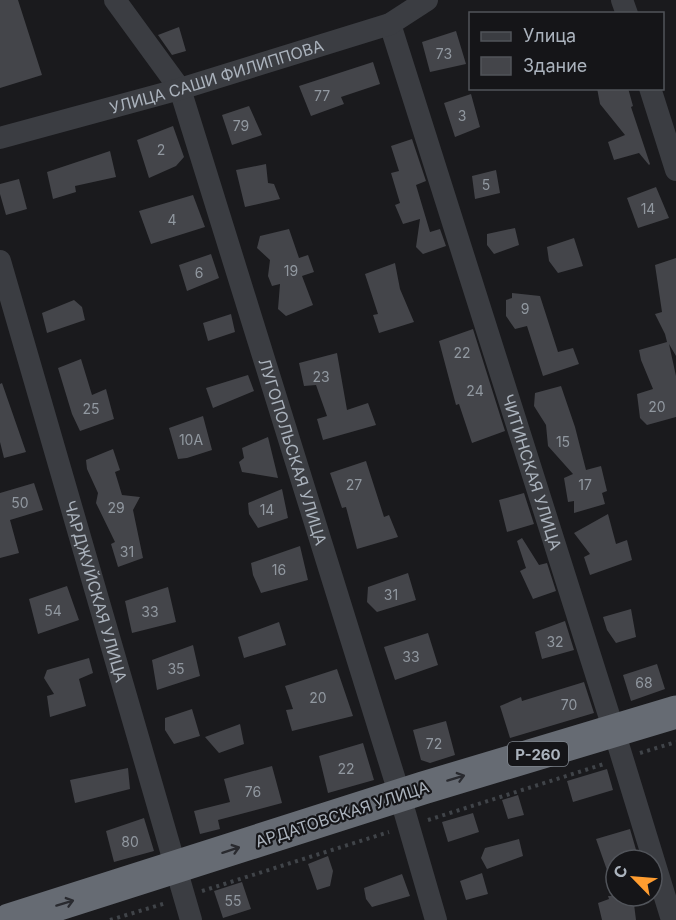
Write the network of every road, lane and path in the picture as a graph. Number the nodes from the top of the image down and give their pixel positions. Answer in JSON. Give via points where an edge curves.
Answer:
{"nodes":[{"id":1,"x":115,"y":0,"type":"edge"},
{"id":2,"x":427,"y":0,"type":"edge"},
{"id":3,"x":390,"y":24,"type":"junction"},
{"id":4,"x":180,"y":89,"type":"junction"},
{"id":5,"x":651,"y":90,"type":"edge"},
{"id":6,"x":671,"y":137,"type":"edge"},
{"id":7,"x":0,"y":138,"type":"edge"},
{"id":8,"x":676,"y":170,"type":"edge"},
{"id":9,"x":0,"y":261,"type":"edge"},
{"id":10,"x":676,"y":712,"type":"edge"},
{"id":11,"x":614,"y":731,"type":"junction"},
{"id":12,"x":400,"y":796,"type":"junction"},
{"id":13,"x":175,"y":868,"type":"junction"},
{"id":14,"x":9,"y":920,"type":"edge"},
{"id":15,"x":190,"y":920,"type":"edge"},
{"id":16,"x":436,"y":920,"type":"edge"},
{"id":17,"x":672,"y":920,"type":"edge"}],
"edges":[{"from":1,"to":4,"type":"street","name":"ЛУГОПОЛЬСКАЯ УЛИЦА"},
{"from":2,"to":3,"type":"street","name":"УЛИЦА САШИ ФИЛИППОВА"},
{"from":3,"to":4,"type":"street","name":"УЛИЦА САШИ ФИЛИППОВА"},
{"from":3,"to":11,"type":"street","name":"ЧИТИНСКАЯ УЛИЦА"},
{"from":4,"to":7,"type":"street","name":"УЛИЦА САШИ ФИЛИППОВА"},
{"from":4,"to":12,"type":"street","name":"ЛУГОПОЛЬСКАЯ УЛИЦА"},
{"from":5,"to":6,"type":"street"},
{"from":6,"to":8,"type":"street"},
{"from":9,"to":13,"type":"street","name":"ЧАРДЖУЙСКАЯ УЛИЦА"},
{"from":10,"to":11,"type":"highway","name":"АРДАТОВСКАЯ УЛИЦА","number":"Р-260"},
{"from":12,"to":11,"type":"highway","name":"АРДАТОВСКАЯ УЛИЦА","number":"Р-260","one_way":true},
{"from":11,"to":17,"type":"street","name":"ЧИТИНСКАЯ УЛИЦА"},
{"from":13,"to":12,"type":"highway","name":"АРДАТОВСКАЯ УЛИЦА","number":"Р-260","one_way":true},
{"from":12,"to":16,"type":"street","name":"ЛУГОПОЛЬСКАЯ УЛИЦА"},
{"from":14,"to":13,"type":"highway","name":"АРДАТОВСКАЯ УЛИЦА","number":"Р-260","one_way":true},
{"from":13,"to":15,"type":"street","name":"ЧАРДЖУЙСКАЯ УЛИЦА"}]}
